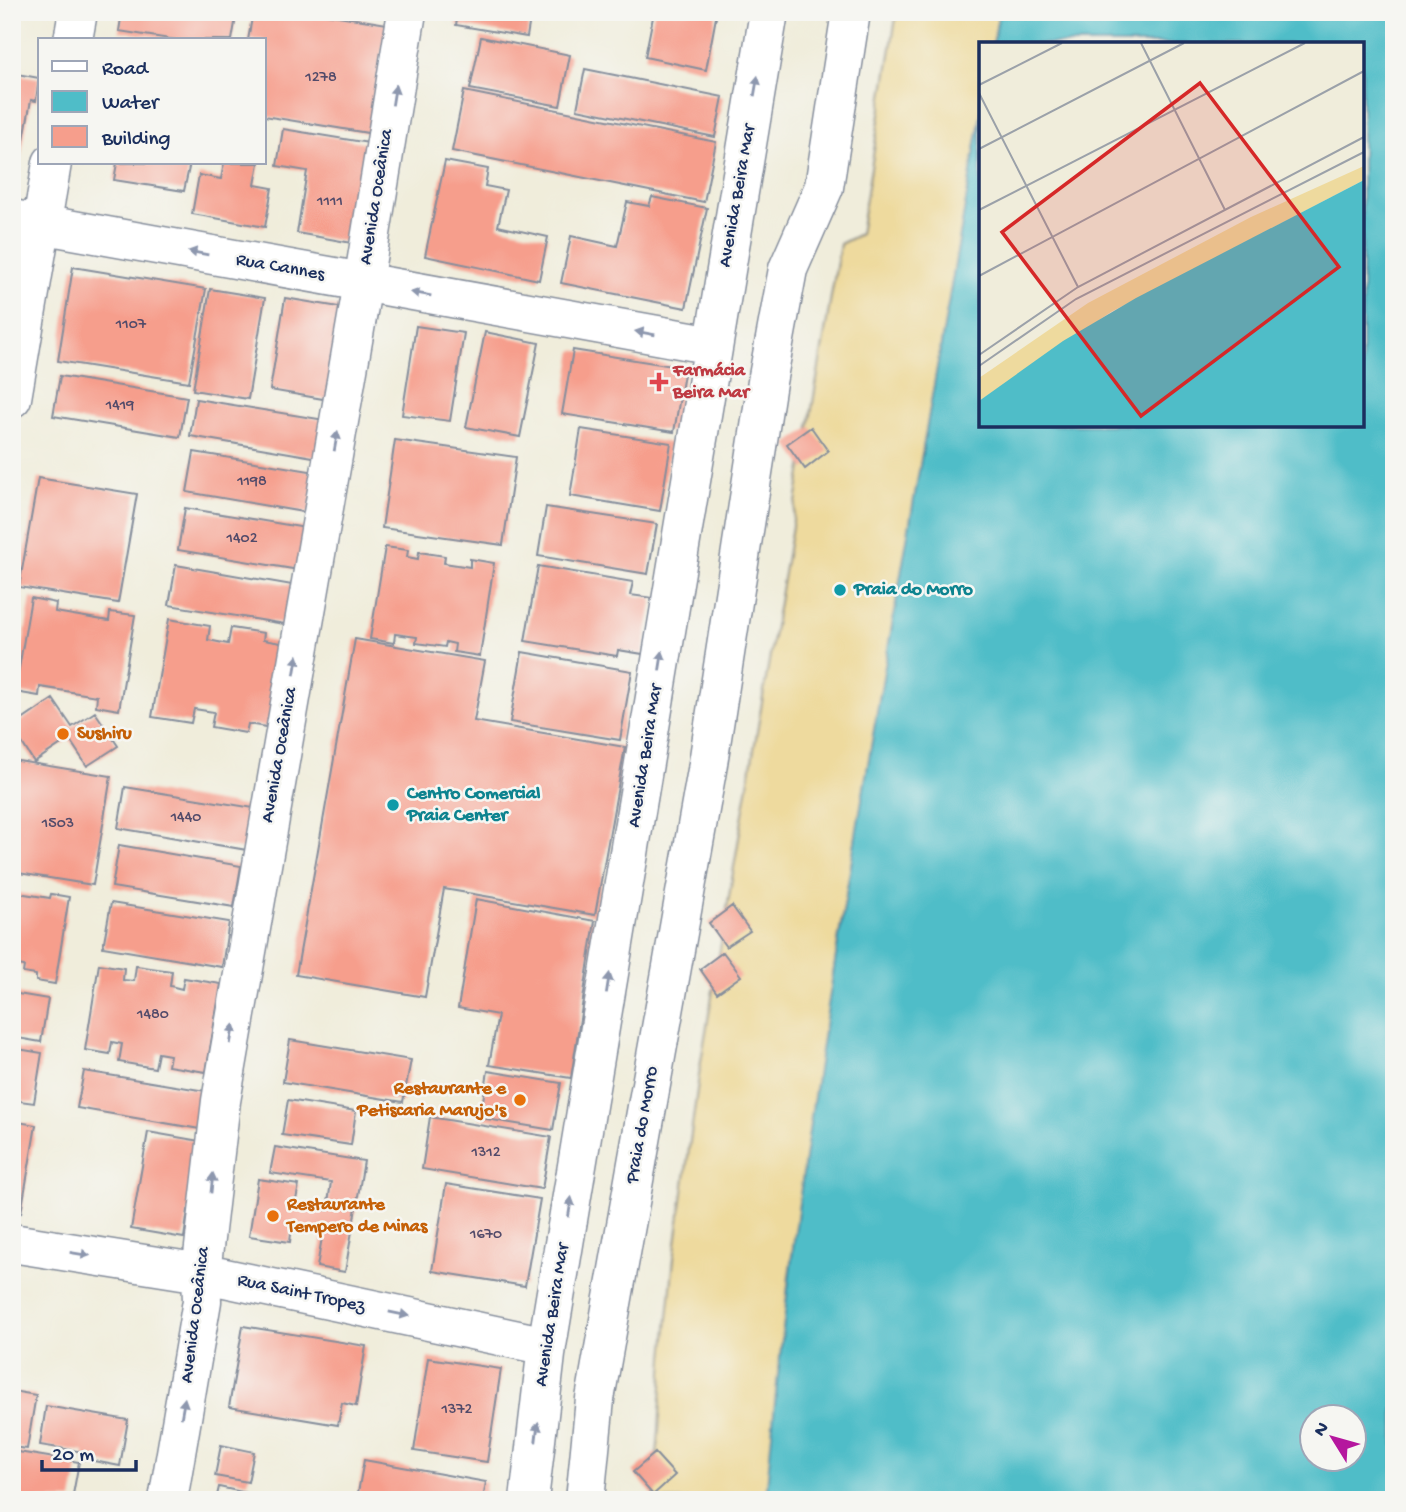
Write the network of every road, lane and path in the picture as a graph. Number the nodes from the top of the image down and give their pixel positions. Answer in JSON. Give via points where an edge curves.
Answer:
{"nodes":[{"id":1,"x":78,"y":12,"type":"edge"},
{"id":2,"x":407,"y":12,"type":"edge"},
{"id":3,"x":769,"y":12,"type":"edge"},
{"id":4,"x":851,"y":12,"type":"edge"},
{"id":5,"x":73,"y":38,"type":"edge"},
{"id":6,"x":52,"y":164,"type":"edge"},
{"id":7,"x":27,"y":222,"type":"edge"},
{"id":8,"x":363,"y":283,"type":"junction"},
{"id":9,"x":713,"y":345,"type":"junction"},
{"id":10,"x":12,"y":398,"type":"edge"},
{"id":11,"x":12,"y":1243,"type":"edge"},
{"id":12,"x":201,"y":1273,"type":"junction"},
{"id":13,"x":547,"y":1346,"type":"junction"},
{"id":14,"x":168,"y":1500,"type":"edge"},
{"id":15,"x":529,"y":1500,"type":"edge"},
{"id":16,"x":585,"y":1500,"type":"edge"}],
"edges":[{"from":1,"to":5,"type":"street"},
{"from":8,"to":2,"type":"street","name":"Avenida Oceânica","one_way":true},
{"from":9,"to":3,"type":"street","name":"Avenida Beira Mar","one_way":true},
{"from":4,"to":16,"type":"street","name":"Praia do Morro","via":[[824,187],[788,269],[767,382],[707,770],[595,1399]]},
{"from":6,"to":7,"type":"street"},
{"from":8,"to":7,"type":"street","name":"Rua Cannes","one_way":true},
{"from":7,"to":10,"type":"street"},
{"from":9,"to":8,"type":"street","name":"Rua Cannes","one_way":true},
{"from":12,"to":8,"type":"street","name":"Avenida Oceânica","one_way":true,"via":[[221,1101]]},
{"from":13,"to":9,"type":"street","name":"Avenida Beira Mar","one_way":true},
{"from":11,"to":12,"type":"street","name":"Rua Saint Tropez","one_way":true},
{"from":12,"to":13,"type":"street","name":"Rua Saint Tropez","one_way":true},
{"from":14,"to":12,"type":"street","name":"Avenida Oceânica","one_way":true,"via":[[202,1301]]},
{"from":15,"to":13,"type":"street","name":"Avenida Beira Mar","one_way":true}]}
